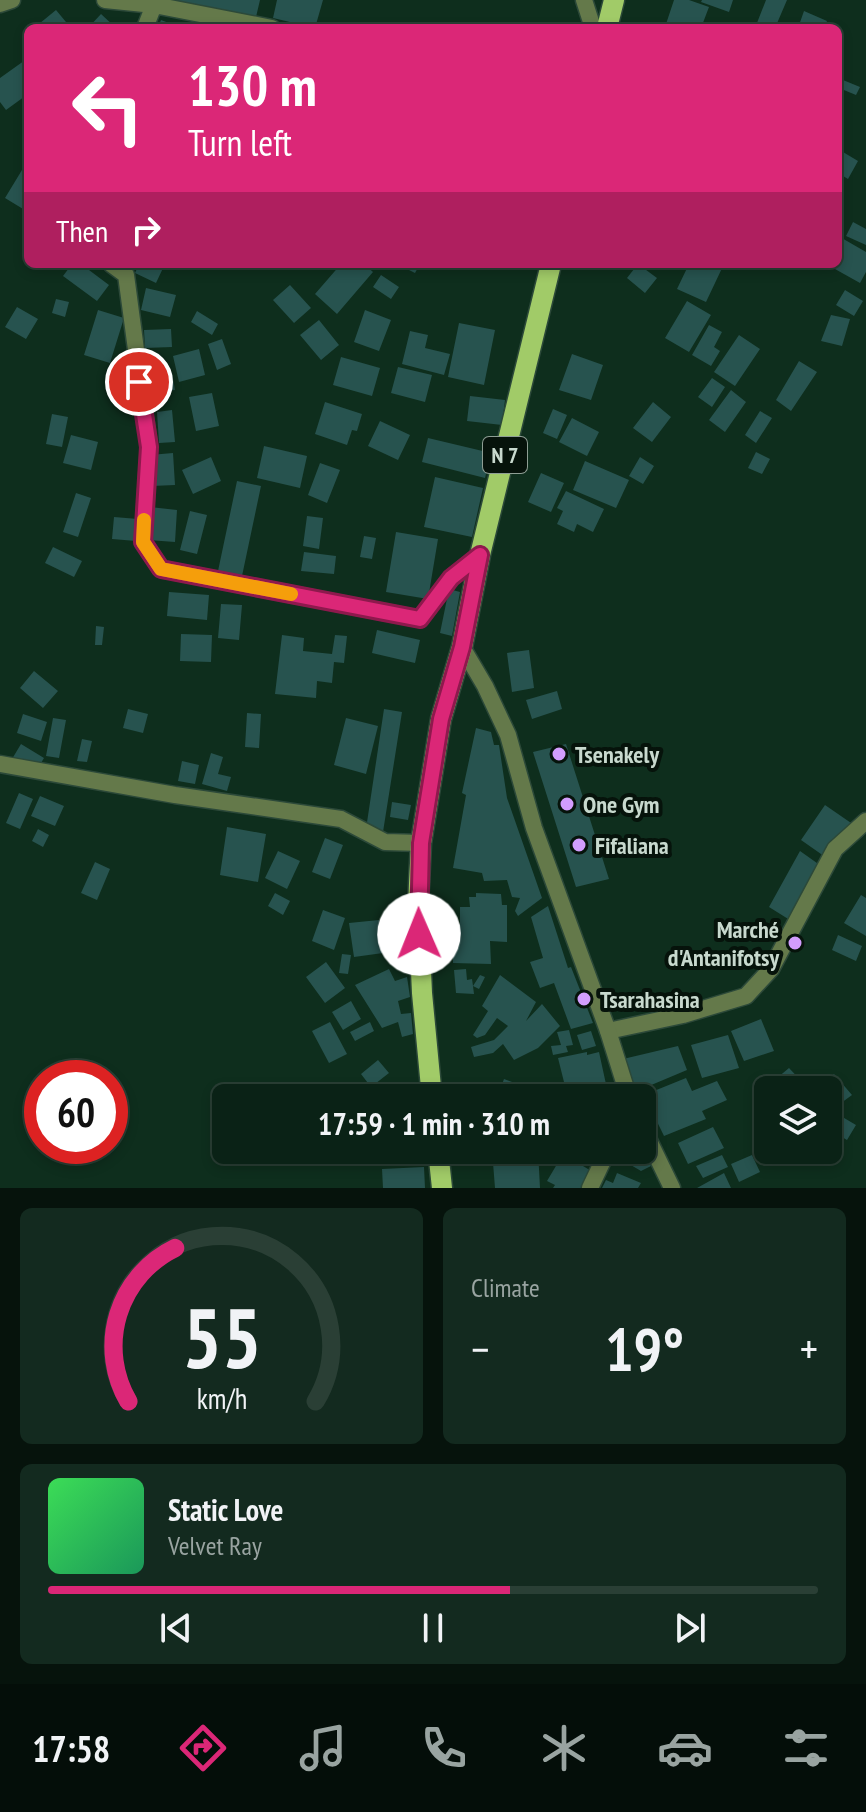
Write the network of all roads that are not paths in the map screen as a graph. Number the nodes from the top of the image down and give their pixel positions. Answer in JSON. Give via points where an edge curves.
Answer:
{"nodes":[{"id":1,"x":12,"y":0,"type":"edge"},
{"id":2,"x":105,"y":0,"type":"edge"},
{"id":3,"x":584,"y":0,"type":"edge"},
{"id":4,"x":614,"y":0,"type":"edge"},
{"id":5,"x":0,"y":4,"type":"edge"},
{"id":6,"x":154,"y":5,"type":"junction"},
{"id":7,"x":147,"y":24,"type":"edge"},
{"id":8,"x":251,"y":24,"type":"edge"},
{"id":9,"x":592,"y":24,"type":"edge"},
{"id":10,"x":608,"y":24,"type":"edge"},
{"id":11,"x":116,"y":268,"type":"edge"},
{"id":12,"x":550,"y":268,"type":"edge"},
{"id":13,"x":480,"y":555,"type":"junction"},
{"id":14,"x":462,"y":647,"type":"junction"},
{"id":15,"x":0,"y":764,"type":"edge"},
{"id":16,"x":866,"y":821,"type":"edge"},
{"id":17,"x":421,"y":843,"type":"junction"},
{"id":18,"x":608,"y":1031,"type":"junction"},
{"id":19,"x":431,"y":1084,"type":"edge"},
{"id":20,"x":621,"y":1084,"type":"edge"},
{"id":21,"x":656,"y":1155,"type":"edge"},
{"id":22,"x":439,"y":1164,"type":"edge"},
{"id":23,"x":601,"y":1164,"type":"edge"},
{"id":24,"x":442,"y":1188,"type":"edge"},
{"id":25,"x":590,"y":1188,"type":"edge"},
{"id":26,"x":672,"y":1188,"type":"edge"}],
"edges":[{"from":1,"to":5,"type":"street"},
{"from":2,"to":6,"type":"street"},
{"from":3,"to":9,"type":"street"},
{"from":4,"to":10,"type":"main road"},
{"from":6,"to":7,"type":"street"},
{"from":6,"to":8,"type":"street"},
{"from":11,"to":13,"type":"street","via":[[126,275],[149,447],[143,542],[161,569],[420,619],[451,578]]},
{"from":12,"to":13,"type":"main road","number":"N 7"},
{"from":13,"to":14,"type":"main road","number":"N 7"},
{"from":14,"to":17,"type":"main road","number":"N 7","via":[[441,719]]},
{"from":14,"to":18,"type":"street","via":[[508,735],[534,828]]},
{"from":15,"to":17,"type":"street","via":[[341,819],[385,842]]},
{"from":16,"to":18,"type":"street","via":[[835,849],[771,969],[746,996]]},
{"from":17,"to":19,"type":"main road","number":"N 7","via":[[418,904]]},
{"from":18,"to":20,"type":"street"},
{"from":21,"to":26,"type":"street"},
{"from":22,"to":24,"type":"main road"},
{"from":23,"to":25,"type":"street"}]}
